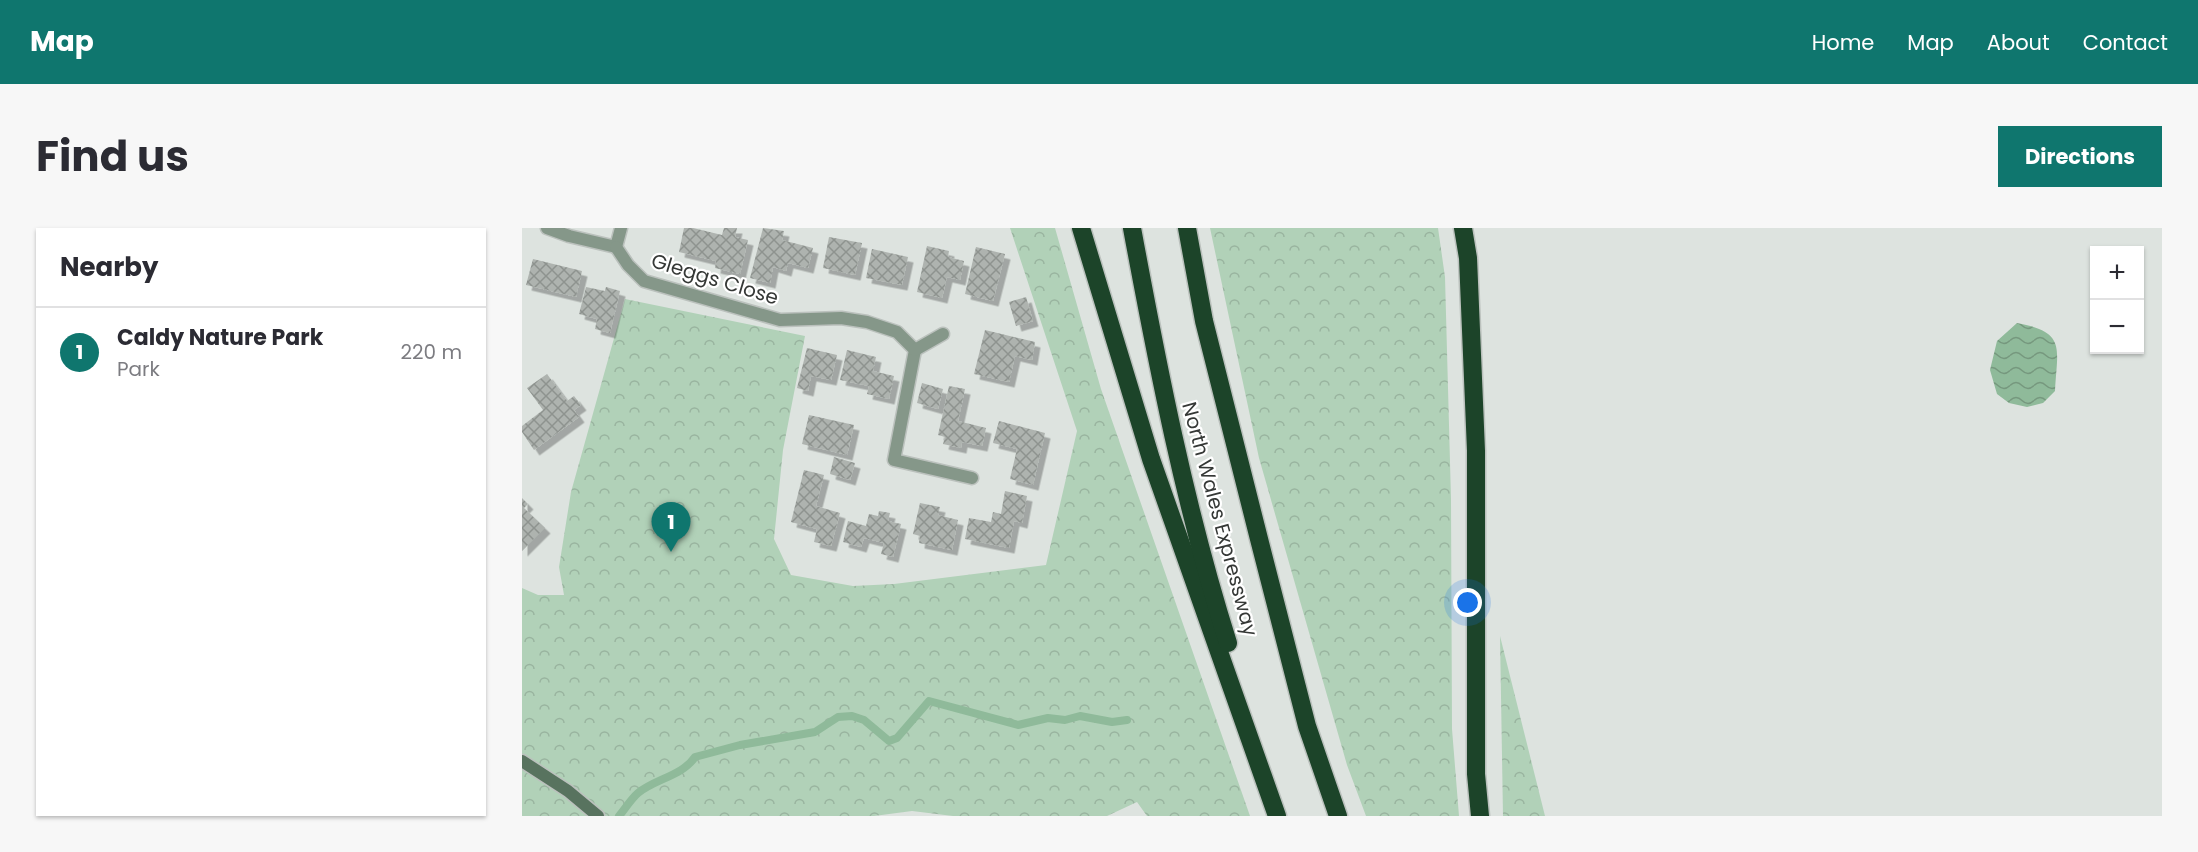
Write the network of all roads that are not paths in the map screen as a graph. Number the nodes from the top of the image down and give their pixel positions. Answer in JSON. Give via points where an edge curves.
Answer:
{"nodes":[{"id":1,"x":547,"y":228,"type":"edge"},
{"id":2,"x":621,"y":228,"type":"edge"},
{"id":3,"x":1081,"y":228,"type":"edge"},
{"id":4,"x":1132,"y":228,"type":"edge"},
{"id":5,"x":1187,"y":228,"type":"edge"},
{"id":6,"x":1463,"y":228,"type":"edge"},
{"id":7,"x":616,"y":247,"type":"junction"},
{"id":8,"x":943,"y":334,"type":"dead end"},
{"id":9,"x":915,"y":350,"type":"junction"},
{"id":10,"x":972,"y":478,"type":"dead end"},
{"id":11,"x":522,"y":761,"type":"edge"},
{"id":12,"x":598,"y":816,"type":"edge"},
{"id":13,"x":1277,"y":816,"type":"edge"},
{"id":14,"x":1283,"y":816,"type":"edge"},
{"id":15,"x":1338,"y":816,"type":"edge"},
{"id":16,"x":1480,"y":816,"type":"edge"}],
"edges":[{"from":1,"to":7,"type":"street"},
{"from":2,"to":7,"type":"street"},
{"from":3,"to":13,"type":"highway","via":[[1151,459]]},
{"from":4,"to":14,"type":"highway","name":"North Wales Expressway","via":[[1174,443],[1206,568]]},
{"from":5,"to":15,"type":"highway","name":"North Wales Expressway","via":[[1204,321],[1307,726]]},
{"from":6,"to":16,"type":"highway","via":[[1468,258],[1476,451],[1476,774]]},
{"from":7,"to":9,"type":"street","name":"Gleggs Close","via":[[644,281],[780,320],[841,318],[867,322],[897,332]]},
{"from":8,"to":9,"type":"street"},
{"from":9,"to":10,"type":"street","via":[[894,460]]},
{"from":11,"to":12,"type":"street"}]}
